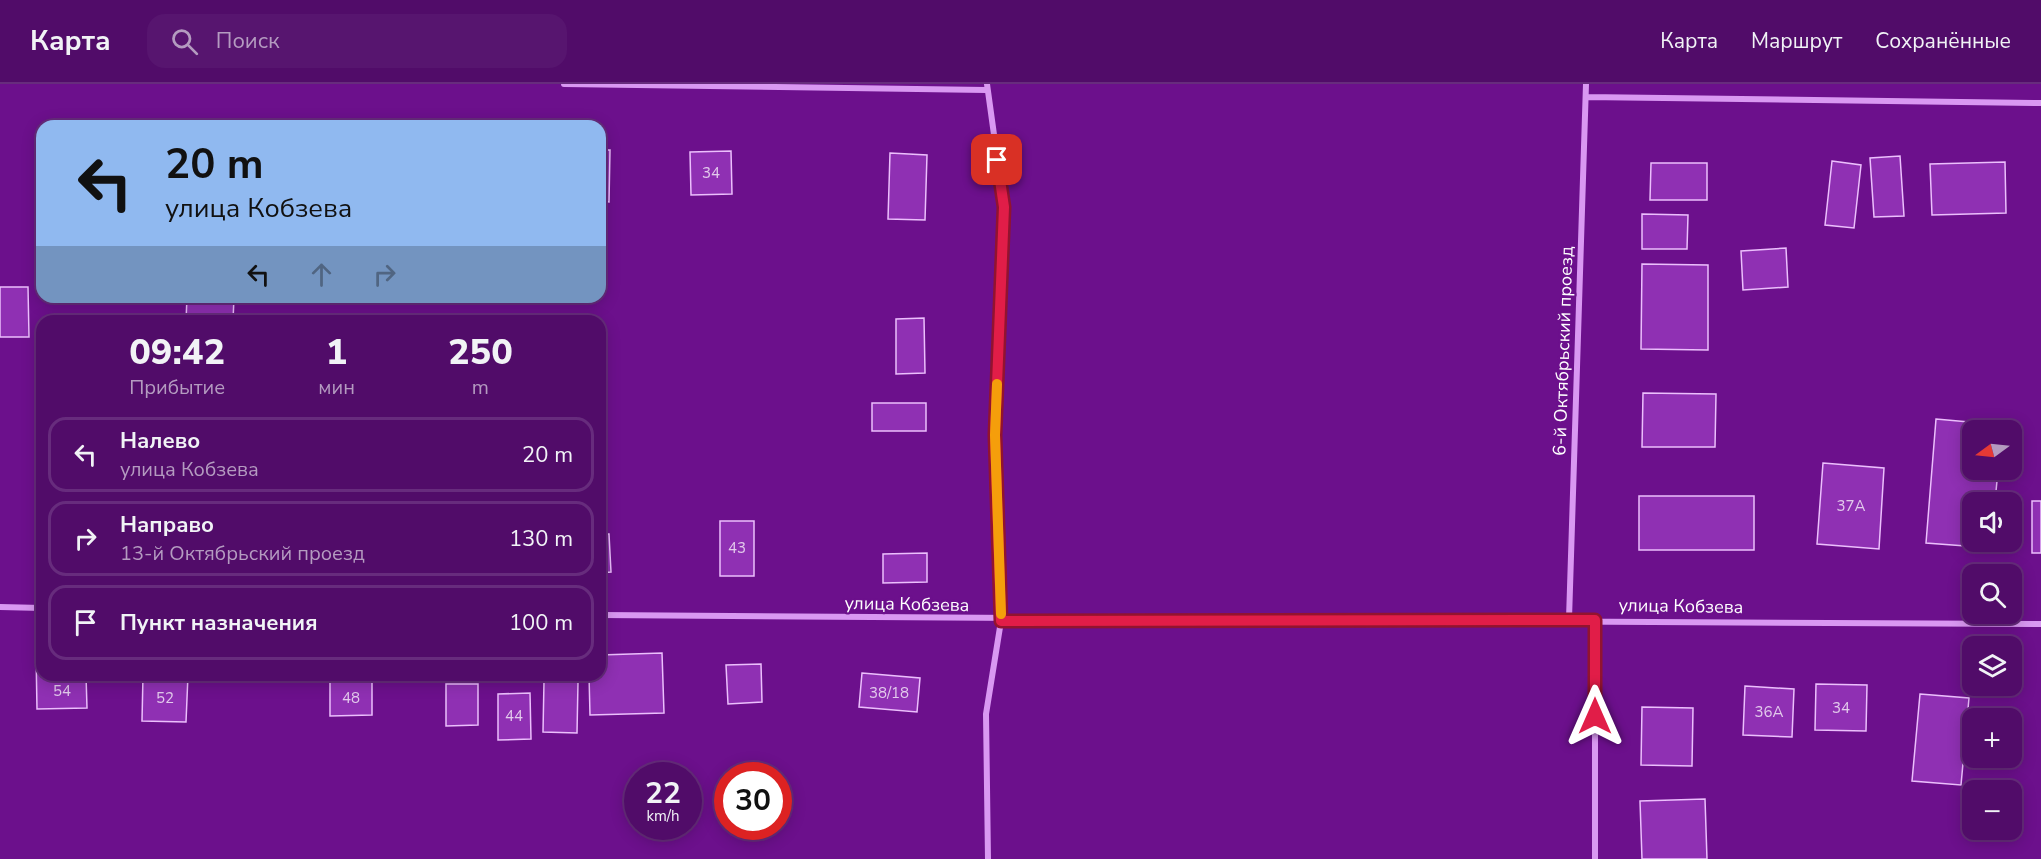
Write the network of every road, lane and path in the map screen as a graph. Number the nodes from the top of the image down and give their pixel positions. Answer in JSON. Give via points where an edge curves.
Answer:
{"nodes":[{"id":1,"x":564,"y":84,"type":"edge"},
{"id":2,"x":1586,"y":84,"type":"edge"},
{"id":3,"x":986,"y":87,"type":"edge"},
{"id":4,"x":1586,"y":97,"type":"junction"},
{"id":5,"x":2041,"y":103,"type":"edge"},
{"id":6,"x":0,"y":607,"type":"edge"},
{"id":7,"x":36,"y":608,"type":"edge"},
{"id":8,"x":606,"y":615,"type":"edge"},
{"id":9,"x":1569,"y":619,"type":"junction"},
{"id":10,"x":1595,"y":620,"type":"junction"},
{"id":11,"x":1001,"y":621,"type":"junction"},
{"id":12,"x":2041,"y":624,"type":"edge"},
{"id":13,"x":988,"y":859,"type":"edge"},
{"id":14,"x":1595,"y":859,"type":"edge"}],
"edges":[{"from":1,"to":3,"type":"street"},
{"from":2,"to":4,"type":"street","name":"6-й Октябрьский проезд"},
{"from":3,"to":11,"type":"street","via":[[1004,207],[995,435]]},
{"from":4,"to":5,"type":"street"},
{"from":4,"to":9,"type":"street","name":"6-й Октябрьский проезд"},
{"from":6,"to":7,"type":"street"},
{"from":8,"to":11,"type":"street","name":"улица Кобзева"},
{"from":9,"to":10,"type":"street","name":"улица Кобзева"},
{"from":9,"to":11,"type":"street","name":"улица Кобзева"},
{"from":10,"to":12,"type":"street","name":"улица Кобзева"},
{"from":10,"to":14,"type":"street"},
{"from":11,"to":13,"type":"street","via":[[986,714]]}]}
